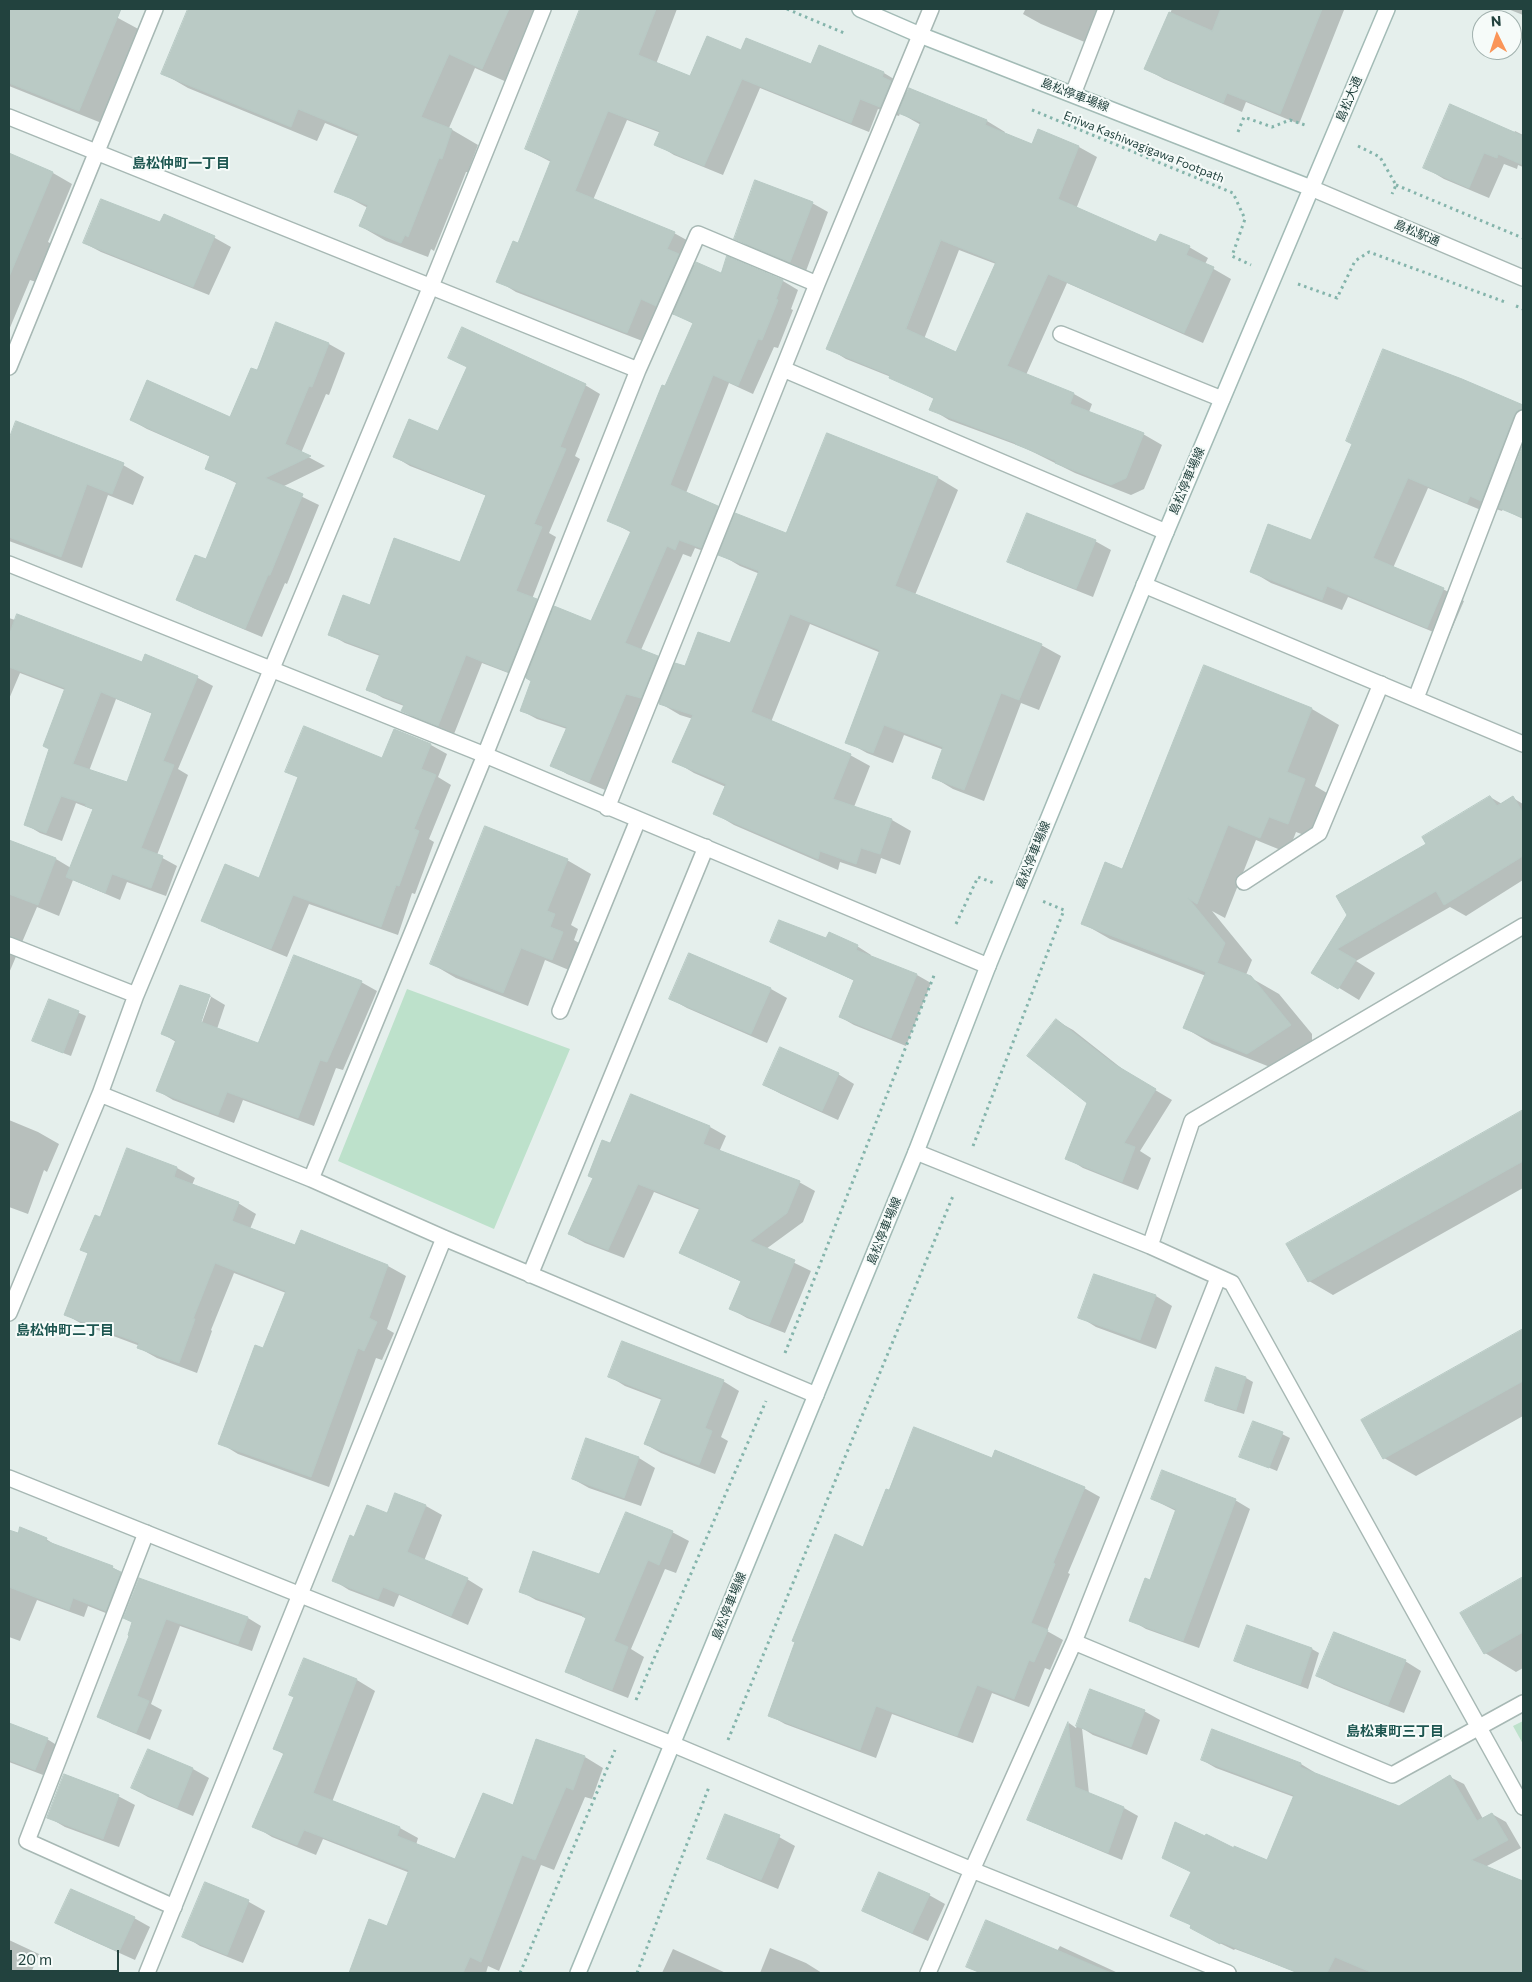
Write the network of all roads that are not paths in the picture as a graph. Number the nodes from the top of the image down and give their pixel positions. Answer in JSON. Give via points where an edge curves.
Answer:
{"nodes":[{"id":1,"x":155,"y":9,"type":"edge"},
{"id":2,"x":543,"y":9,"type":"edge"},
{"id":3,"x":860,"y":9,"type":"edge"},
{"id":4,"x":931,"y":9,"type":"edge"},
{"id":5,"x":1106,"y":9,"type":"edge"},
{"id":6,"x":1387,"y":9,"type":"edge"},
{"id":7,"x":920,"y":34,"type":"junction"},
{"id":8,"x":1073,"y":94,"type":"junction"},
{"id":9,"x":9,"y":117,"type":"edge"},
{"id":10,"x":95,"y":153,"type":"junction"},
{"id":11,"x":1311,"y":188,"type":"junction"},
{"id":12,"x":1523,"y":278,"type":"edge"},
{"id":13,"x":817,"y":284,"type":"junction"},
{"id":14,"x":431,"y":286,"type":"junction"},
{"id":15,"x":1061,"y":334,"type":"dead end"},
{"id":16,"x":9,"y":367,"type":"edge"},
{"id":17,"x":782,"y":369,"type":"junction"},
{"id":18,"x":638,"y":370,"type":"junction"},
{"id":19,"x":1222,"y":399,"type":"junction"},
{"id":20,"x":1523,"y":418,"type":"edge"},
{"id":21,"x":1166,"y":532,"type":"junction"},
{"id":22,"x":9,"y":564,"type":"edge"},
{"id":23,"x":1144,"y":586,"type":"junction"},
{"id":24,"x":272,"y":670,"type":"junction"},
{"id":25,"x":1380,"y":684,"type":"junction"},
{"id":26,"x":1416,"y":698,"type":"junction"},
{"id":27,"x":1523,"y":744,"type":"edge"},
{"id":28,"x":485,"y":755,"type":"junction"},
{"id":29,"x":607,"y":808,"type":"junction"},
{"id":30,"x":638,"y":820,"type":"junction"},
{"id":31,"x":706,"y":847,"type":"junction"},
{"id":32,"x":1244,"y":882,"type":"dead end"},
{"id":33,"x":1523,"y":926,"type":"edge"},
{"id":34,"x":9,"y":945,"type":"edge"},
{"id":35,"x":988,"y":966,"type":"junction"},
{"id":36,"x":136,"y":995,"type":"junction"},
{"id":37,"x":560,"y":1011,"type":"dead end"},
{"id":38,"x":100,"y":1094,"type":"junction"},
{"id":39,"x":916,"y":1152,"type":"junction"},
{"id":40,"x":311,"y":1179,"type":"junction"},
{"id":41,"x":444,"y":1238,"type":"junction"},
{"id":42,"x":1150,"y":1246,"type":"junction"},
{"id":43,"x":530,"y":1275,"type":"junction"},
{"id":44,"x":1218,"y":1278,"type":"junction"},
{"id":45,"x":9,"y":1313,"type":"edge"},
{"id":46,"x":816,"y":1394,"type":"junction"},
{"id":47,"x":9,"y":1478,"type":"edge"},
{"id":48,"x":146,"y":1533,"type":"junction"},
{"id":49,"x":298,"y":1595,"type":"junction"},
{"id":50,"x":1074,"y":1642,"type":"junction"},
{"id":51,"x":1523,"y":1703,"type":"edge"},
{"id":52,"x":1479,"y":1729,"type":"junction"},
{"id":53,"x":672,"y":1744,"type":"junction"},
{"id":54,"x":1523,"y":1807,"type":"edge"},
{"id":55,"x":972,"y":1870,"type":"junction"},
{"id":56,"x":174,"y":1907,"type":"junction"},
{"id":57,"x":147,"y":1973,"type":"edge"},
{"id":58,"x":578,"y":1973,"type":"edge"},
{"id":59,"x":928,"y":1973,"type":"edge"},
{"id":60,"x":1228,"y":1973,"type":"edge"}],
"edges":[{"from":1,"to":10,"type":"street"},
{"from":2,"to":14,"type":"street"},
{"from":3,"to":7,"type":"street","name":"島松停車場線"},
{"from":4,"to":7,"type":"street"},
{"from":5,"to":8,"type":"street"},
{"from":6,"to":11,"type":"street","name":"島松大通"},
{"from":7,"to":8,"type":"street","name":"島松停車場線"},
{"from":7,"to":13,"type":"street"},
{"from":8,"to":11,"type":"street","name":"島松停車場線"},
{"from":9,"to":10,"type":"street"},
{"from":10,"to":14,"type":"street"},
{"from":10,"to":16,"type":"street"},
{"from":11,"to":12,"type":"street","name":"島松駅通"},
{"from":11,"to":19,"type":"street","name":"島松停車場線"},
{"from":13,"to":17,"type":"street"},
{"from":13,"to":18,"type":"street","via":[[698,234]]},
{"from":14,"to":18,"type":"street"},
{"from":14,"to":24,"type":"street"},
{"from":15,"to":19,"type":"street"},
{"from":17,"to":21,"type":"street"},
{"from":17,"to":29,"type":"street"},
{"from":18,"to":28,"type":"street"},
{"from":19,"to":21,"type":"street","name":"島松停車場線"},
{"from":20,"to":26,"type":"street"},
{"from":21,"to":23,"type":"street","name":"島松停車場線"},
{"from":22,"to":24,"type":"street"},
{"from":23,"to":25,"type":"street"},
{"from":23,"to":35,"type":"street","name":"島松停車場線"},
{"from":24,"to":28,"type":"street"},
{"from":24,"to":36,"type":"street"},
{"from":25,"to":26,"type":"street"},
{"from":25,"to":32,"type":"street","via":[[1319,834]]},
{"from":26,"to":27,"type":"street"},
{"from":28,"to":29,"type":"street"},
{"from":28,"to":40,"type":"street"},
{"from":29,"to":30,"type":"street"},
{"from":30,"to":31,"type":"street"},
{"from":30,"to":37,"type":"street"},
{"from":31,"to":35,"type":"street"},
{"from":31,"to":43,"type":"street"},
{"from":33,"to":42,"type":"street","via":[[1192,1121]]},
{"from":34,"to":36,"type":"street"},
{"from":35,"to":39,"type":"street","name":"島松停車場線"},
{"from":36,"to":38,"type":"street"},
{"from":38,"to":40,"type":"street"},
{"from":38,"to":45,"type":"street"},
{"from":39,"to":42,"type":"street"},
{"from":39,"to":46,"type":"street","name":"島松停車場線"},
{"from":40,"to":41,"type":"street"},
{"from":41,"to":43,"type":"street"},
{"from":41,"to":49,"type":"street"},
{"from":42,"to":44,"type":"street"},
{"from":43,"to":46,"type":"street"},
{"from":44,"to":50,"type":"street"},
{"from":44,"to":52,"type":"street","via":[[1232,1283]]},
{"from":46,"to":53,"type":"street","name":"島松停車場線"},
{"from":47,"to":48,"type":"street"},
{"from":48,"to":49,"type":"street"},
{"from":48,"to":56,"type":"street","via":[[27,1841]]},
{"from":49,"to":53,"type":"street"},
{"from":49,"to":56,"type":"street"},
{"from":50,"to":52,"type":"street","via":[[1392,1775]]},
{"from":50,"to":55,"type":"street"},
{"from":51,"to":52,"type":"street"},
{"from":52,"to":54,"type":"street"},
{"from":53,"to":55,"type":"street"},
{"from":53,"to":58,"type":"street","name":"島松停車場線"},
{"from":55,"to":59,"type":"street"},
{"from":55,"to":60,"type":"street"},
{"from":56,"to":57,"type":"street"}]}
